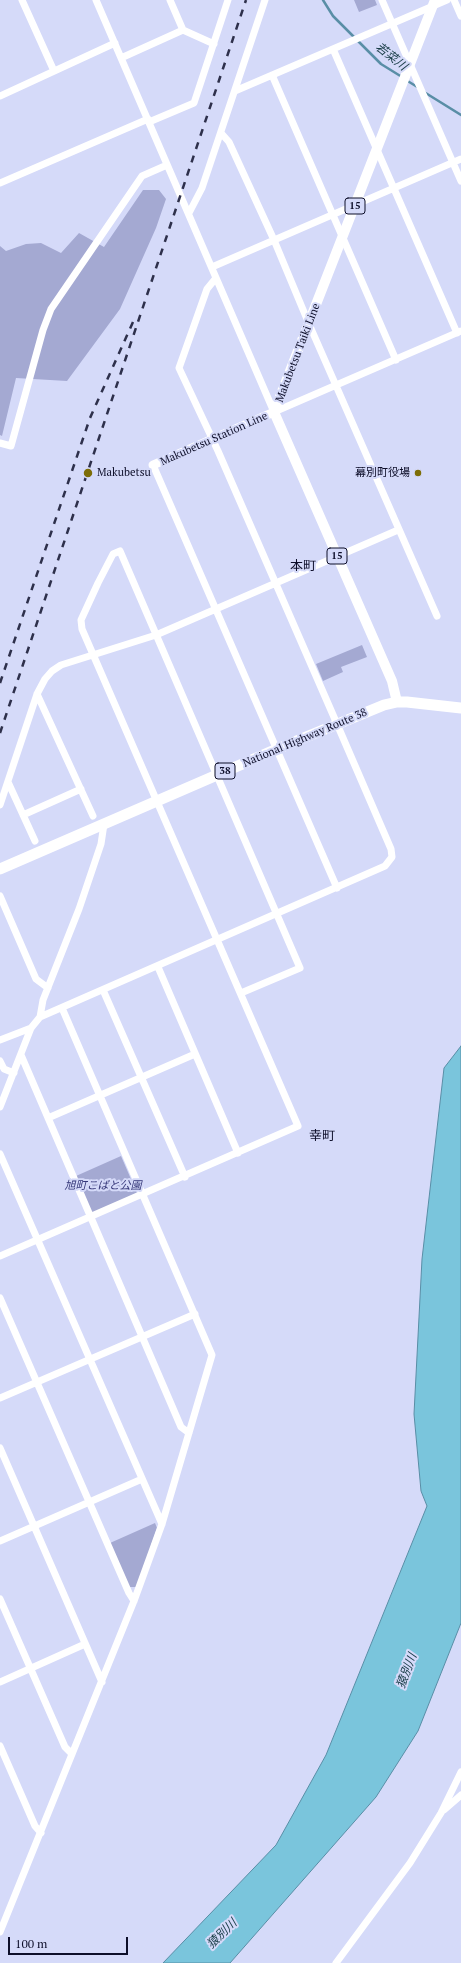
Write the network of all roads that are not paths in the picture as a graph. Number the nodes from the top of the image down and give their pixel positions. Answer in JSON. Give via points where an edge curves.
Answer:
{"nodes":[{"id":1,"x":22,"y":0,"type":"edge"},
{"id":2,"x":96,"y":0,"type":"edge"},
{"id":3,"x":170,"y":0,"type":"edge"},
{"id":4,"x":228,"y":0,"type":"edge"},
{"id":5,"x":265,"y":0,"type":"edge"},
{"id":6,"x":382,"y":0,"type":"edge"},
{"id":7,"x":447,"y":0,"type":"edge"},
{"id":8,"x":454,"y":0,"type":"edge"},
{"id":9,"x":434,"y":3,"type":"edge"},
{"id":10,"x":461,"y":16,"type":"edge"},
{"id":11,"x":392,"y":24,"type":"junction"},
{"id":12,"x":183,"y":30,"type":"junction"},
{"id":13,"x":115,"y":43,"type":"junction"},
{"id":14,"x":214,"y":44,"type":"junction"},
{"id":15,"x":333,"y":48,"type":"junction"},
{"id":16,"x":121,"y":58,"type":"junction"},
{"id":17,"x":410,"y":66,"type":"junction"},
{"id":18,"x":54,"y":71,"type":"junction"},
{"id":19,"x":272,"y":75,"type":"junction"},
{"id":20,"x":235,"y":91,"type":"junction"},
{"id":21,"x":0,"y":96,"type":"edge"},
{"id":22,"x":148,"y":121,"type":"junction"},
{"id":23,"x":221,"y":133,"type":"junction"},
{"id":24,"x":376,"y":151,"type":"junction"},
{"id":25,"x":461,"y":159,"type":"edge"},
{"id":26,"x":453,"y":162,"type":"junction"},
{"id":27,"x":167,"y":165,"type":"junction"},
{"id":28,"x":1,"y":181,"type":"edge"},
{"id":29,"x":461,"y":181,"type":"edge"},
{"id":30,"x":393,"y":189,"type":"junction"},
{"id":31,"x":355,"y":206,"type":"junction"},
{"id":32,"x":189,"y":213,"type":"junction"},
{"id":33,"x":334,"y":215,"type":"junction"},
{"id":34,"x":343,"y":237,"type":"junction"},
{"id":35,"x":274,"y":240,"type":"junction"},
{"id":36,"x":212,"y":267,"type":"junction"},
{"id":37,"x":216,"y":278,"type":"junction"},
{"id":38,"x":308,"y":324,"type":"junction"},
{"id":39,"x":459,"y":332,"type":"edge"},
{"id":40,"x":396,"y":360,"type":"junction"},
{"id":41,"x":337,"y":385,"type":"junction"},
{"id":42,"x":274,"y":412,"type":"junction"},
{"id":43,"x":212,"y":440,"type":"junction"},
{"id":44,"x":0,"y":443,"type":"edge"},
{"id":45,"x":153,"y":465,"type":"joint"},
{"id":46,"x":398,"y":530,"type":"junction"},
{"id":47,"x":337,"y":557,"type":"junction"},
{"id":48,"x":276,"y":583,"type":"junction"},
{"id":49,"x":216,"y":609,"type":"junction"},
{"id":50,"x":437,"y":616,"type":"dead end"},
{"id":51,"x":156,"y":635,"type":"junction"},
{"id":52,"x":93,"y":655,"type":"junction"},
{"id":53,"x":37,"y":694,"type":"junction"},
{"id":54,"x":398,"y":702,"type":"junction"},
{"id":55,"x":459,"y":708,"type":"edge"},
{"id":56,"x":337,"y":724,"type":"junction"},
{"id":57,"x":277,"y":749,"type":"junction"},
{"id":58,"x":216,"y":775,"type":"junction"},
{"id":59,"x":8,"y":782,"type":"junction"},
{"id":60,"x":81,"y":789,"type":"junction"},
{"id":61,"x":157,"y":801,"type":"junction"},
{"id":62,"x":0,"y":805,"type":"edge"},
{"id":63,"x":23,"y":815,"type":"junction"},
{"id":64,"x":93,"y":816,"type":"dead end"},
{"id":65,"x":104,"y":824,"type":"junction"},
{"id":66,"x":35,"y":841,"type":"dead end"},
{"id":67,"x":0,"y":869,"type":"edge"},
{"id":68,"x":337,"y":888,"type":"junction"},
{"id":69,"x":0,"y":896,"type":"edge"},
{"id":70,"x":277,"y":914,"type":"junction"},
{"id":71,"x":217,"y":940,"type":"junction"},
{"id":72,"x":158,"y":967,"type":"junction"},
{"id":73,"x":48,"y":988,"type":"junction"},
{"id":74,"x":103,"y":990,"type":"junction"},
{"id":75,"x":240,"y":993,"type":"junction"},
{"id":76,"x":62,"y":1008,"type":"junction"},
{"id":77,"x":40,"y":1017,"type":"junction"},
{"id":78,"x":31,"y":1028,"type":"junction"},
{"id":79,"x":0,"y":1040,"type":"edge"},
{"id":80,"x":195,"y":1054,"type":"junction"},
{"id":81,"x":20,"y":1055,"type":"junction"},
{"id":82,"x":0,"y":1061,"type":"edge"},
{"id":83,"x":14,"y":1073,"type":"junction"},
{"id":84,"x":142,"y":1078,"type":"junction"},
{"id":85,"x":100,"y":1096,"type":"junction"},
{"id":86,"x":0,"y":1107,"type":"edge"},
{"id":87,"x":48,"y":1118,"type":"junction"},
{"id":88,"x":238,"y":1153,"type":"junction"},
{"id":89,"x":0,"y":1154,"type":"edge"},
{"id":90,"x":185,"y":1176,"type":"junction"},
{"id":91,"x":143,"y":1194,"type":"junction"},
{"id":92,"x":90,"y":1217,"type":"junction"},
{"id":93,"x":38,"y":1240,"type":"junction"},
{"id":94,"x":0,"y":1256,"type":"edge"},
{"id":95,"x":0,"y":1298,"type":"edge"},
{"id":96,"x":195,"y":1314,"type":"junction"},
{"id":97,"x":143,"y":1337,"type":"junction"},
{"id":98,"x":90,"y":1360,"type":"junction"},
{"id":99,"x":36,"y":1383,"type":"junction"},
{"id":100,"x":0,"y":1398,"type":"edge"},
{"id":101,"x":189,"y":1433,"type":"junction"},
{"id":102,"x":0,"y":1448,"type":"edge"},
{"id":103,"x":142,"y":1479,"type":"junction"},
{"id":104,"x":89,"y":1502,"type":"junction"},
{"id":105,"x":162,"y":1524,"type":"junction"},
{"id":106,"x":34,"y":1527,"type":"junction"},
{"id":107,"x":0,"y":1541,"type":"edge"},
{"id":108,"x":0,"y":1599,"type":"edge"},
{"id":109,"x":134,"y":1601,"type":"junction"},
{"id":110,"x":85,"y":1644,"type":"junction"},
{"id":111,"x":30,"y":1669,"type":"junction"},
{"id":112,"x":0,"y":1682,"type":"edge"},
{"id":113,"x":102,"y":1682,"type":"junction"},
{"id":114,"x":0,"y":1746,"type":"edge"},
{"id":115,"x":72,"y":1754,"type":"junction"},
{"id":116,"x":461,"y":1772,"type":"edge"},
{"id":117,"x":461,"y":1795,"type":"edge"},
{"id":118,"x":441,"y":1813,"type":"junction"},
{"id":119,"x":41,"y":1833,"type":"junction"},
{"id":120,"x":0,"y":1932,"type":"edge"},
{"id":121,"x":336,"y":1963,"type":"edge"}],
"edges":[{"from":1,"to":18,"type":"street"},
{"from":2,"to":13,"type":"street"},
{"from":3,"to":12,"type":"street"},
{"from":4,"to":14,"type":"street"},
{"from":5,"to":20,"type":"street"},
{"from":6,"to":11,"type":"street"},
{"from":7,"to":9,"type":"street"},
{"from":8,"to":10,"type":"street"},
{"from":9,"to":11,"type":"street"},
{"from":9,"to":17,"type":"main road","name":"Makubetsu Taiki Line","number":"15"},
{"from":11,"to":15,"type":"street"},
{"from":11,"to":17,"type":"street"},
{"from":12,"to":14,"type":"street"},
{"from":12,"to":16,"type":"street"},
{"from":13,"to":16,"type":"street"},
{"from":13,"to":18,"type":"street"},
{"from":14,"to":22,"type":"street","via":[[194,102]]},
{"from":15,"to":19,"type":"street"},
{"from":15,"to":24,"type":"street"},
{"from":16,"to":22,"type":"street"},
{"from":17,"to":24,"type":"main road","name":"Makubetsu Taiki Line","number":"15"},
{"from":17,"to":26,"type":"street"},
{"from":18,"to":21,"type":"street"},
{"from":19,"to":20,"type":"street"},
{"from":19,"to":33,"type":"street"},
{"from":20,"to":23,"type":"street"},
{"from":22,"to":27,"type":"street"},
{"from":22,"to":28,"type":"street"},
{"from":23,"to":32,"type":"street","via":[[202,188]]},
{"from":23,"to":35,"type":"street","via":[[230,142]]},
{"from":24,"to":30,"type":"street"},
{"from":24,"to":31,"type":"main road","name":"Makubetsu Taiki Line","number":"15"},
{"from":25,"to":26,"type":"street"},
{"from":26,"to":29,"type":"street"},
{"from":26,"to":30,"type":"street"},
{"from":27,"to":32,"type":"street"},
{"from":27,"to":44,"type":"street","via":[[142,176],[51,309],[42,330],[10,446]]},
{"from":30,"to":31,"type":"street"},
{"from":30,"to":39,"type":"street"},
{"from":31,"to":33,"type":"street"},
{"from":31,"to":34,"type":"main road","name":"Makubetsu Taiki Line","number":"15"},
{"from":32,"to":36,"type":"street"},
{"from":33,"to":34,"type":"street"},
{"from":33,"to":35,"type":"street"},
{"from":34,"to":38,"type":"main road","name":"Makubetsu Taiki Line","number":"15"},
{"from":34,"to":40,"type":"street"},
{"from":35,"to":36,"type":"street"},
{"from":35,"to":38,"type":"street"},
{"from":36,"to":37,"type":"street"},
{"from":37,"to":42,"type":"street"},
{"from":37,"to":43,"type":"street","via":[[207,289],[179,368]]},
{"from":38,"to":41,"type":"street"},
{"from":38,"to":42,"type":"main road","name":"Makubetsu Taiki Line","number":"15"},
{"from":39,"to":40,"type":"street"},
{"from":40,"to":41,"type":"street"},
{"from":41,"to":42,"type":"street"},
{"from":41,"to":46,"type":"street","via":[[398,524]]},
{"from":42,"to":43,"type":"main road","name":"Makubetsu Station Line"},
{"from":42,"to":47,"type":"main road","name":"Makubetsu Taiki Line","number":"15"},
{"from":43,"to":45,"type":"main road","name":"Makubetsu Station Line"},
{"from":43,"to":48,"type":"street"},
{"from":45,"to":49,"type":"street"},
{"from":46,"to":47,"type":"street"},
{"from":46,"to":50,"type":"street"},
{"from":47,"to":48,"type":"street"},
{"from":47,"to":54,"type":"main road","name":"Makubetsu Taiki Line","number":"15","via":[[392,681]]},
{"from":48,"to":49,"type":"street"},
{"from":48,"to":56,"type":"street"},
{"from":49,"to":51,"type":"street"},
{"from":49,"to":57,"type":"street"},
{"from":51,"to":52,"type":"street"},
{"from":51,"to":52,"type":"street","via":[[120,551],[113,554],[81,620]]},
{"from":51,"to":58,"type":"street"},
{"from":52,"to":53,"type":"street","via":[[61,665],[52,671]]},
{"from":52,"to":61,"type":"street"},
{"from":53,"to":59,"type":"street"},
{"from":53,"to":60,"type":"street"},
{"from":54,"to":55,"type":"highway","name":"National Highway Route 38","number":"38"},
{"from":54,"to":56,"type":"highway","name":"National Highway Route 38","number":"38"},
{"from":56,"to":57,"type":"highway","name":"National Highway Route 38","number":"38"},
{"from":56,"to":68,"type":"street","via":[[391,849],[392,857],[385,866]]},
{"from":57,"to":58,"type":"highway","name":"National Highway Route 38","number":"38"},
{"from":57,"to":68,"type":"street"},
{"from":58,"to":61,"type":"highway","name":"National Highway Route 38","number":"38"},
{"from":58,"to":70,"type":"street"},
{"from":59,"to":62,"type":"street"},
{"from":59,"to":63,"type":"street"},
{"from":60,"to":63,"type":"street"},
{"from":60,"to":64,"type":"street"},
{"from":61,"to":65,"type":"highway","name":"National Highway Route 38","number":"38"},
{"from":61,"to":71,"type":"street"},
{"from":63,"to":66,"type":"street"},
{"from":65,"to":67,"type":"highway","name":"National Highway Route 38","number":"38"},
{"from":65,"to":73,"type":"street","via":[[101,844],[86,888]]},
{"from":68,"to":70,"type":"street"},
{"from":69,"to":73,"type":"street","via":[[36,979]]},
{"from":70,"to":71,"type":"street"},
{"from":70,"to":75,"type":"street","via":[[300,968]]},
{"from":71,"to":72,"type":"street"},
{"from":71,"to":75,"type":"street"},
{"from":72,"to":74,"type":"street"},
{"from":72,"to":80,"type":"street"},
{"from":73,"to":77,"type":"street"},
{"from":74,"to":76,"type":"street"},
{"from":74,"to":84,"type":"street"},
{"from":75,"to":88,"type":"street","via":[[298,1126]]},
{"from":76,"to":77,"type":"street"},
{"from":76,"to":85,"type":"street"},
{"from":77,"to":78,"type":"street"},
{"from":78,"to":79,"type":"street"},
{"from":78,"to":81,"type":"street"},
{"from":80,"to":84,"type":"street"},
{"from":80,"to":88,"type":"street"},
{"from":81,"to":83,"type":"street"},
{"from":81,"to":87,"type":"street"},
{"from":82,"to":83,"type":"street","via":[[4,1069]]},
{"from":83,"to":86,"type":"street"},
{"from":84,"to":85,"type":"street"},
{"from":84,"to":90,"type":"street"},
{"from":85,"to":87,"type":"street"},
{"from":85,"to":91,"type":"street"},
{"from":87,"to":92,"type":"street"},
{"from":88,"to":90,"type":"street"},
{"from":89,"to":93,"type":"street"},
{"from":90,"to":91,"type":"street"},
{"from":91,"to":92,"type":"street"},
{"from":91,"to":96,"type":"street"},
{"from":92,"to":93,"type":"street"},
{"from":92,"to":97,"type":"street"},
{"from":93,"to":94,"type":"street"},
{"from":93,"to":98,"type":"street"},
{"from":95,"to":99,"type":"street"},
{"from":96,"to":97,"type":"street"},
{"from":96,"to":101,"type":"street","via":[[212,1355]]},
{"from":97,"to":98,"type":"street"},
{"from":97,"to":101,"type":"street","via":[[181,1427]]},
{"from":98,"to":99,"type":"street"},
{"from":98,"to":103,"type":"street"},
{"from":99,"to":100,"type":"street"},
{"from":99,"to":104,"type":"street"},
{"from":101,"to":105,"type":"street"},
{"from":102,"to":106,"type":"street"},
{"from":103,"to":104,"type":"street"},
{"from":103,"to":105,"type":"street"},
{"from":104,"to":106,"type":"street"},
{"from":104,"to":109,"type":"street"},
{"from":105,"to":109,"type":"street"},
{"from":106,"to":107,"type":"street"},
{"from":106,"to":110,"type":"street"},
{"from":108,"to":111,"type":"street"},
{"from":109,"to":113,"type":"street"},
{"from":110,"to":111,"type":"street"},
{"from":110,"to":113,"type":"street"},
{"from":111,"to":112,"type":"street"},
{"from":111,"to":115,"type":"street","via":[[65,1747]]},
{"from":113,"to":115,"type":"street"},
{"from":114,"to":119,"type":"street","via":[[35,1826]]},
{"from":115,"to":119,"type":"street"},
{"from":116,"to":118,"type":"street"},
{"from":117,"to":118,"type":"street"},
{"from":118,"to":121,"type":"street","via":[[410,1863]]},
{"from":119,"to":120,"type":"street"}]}
